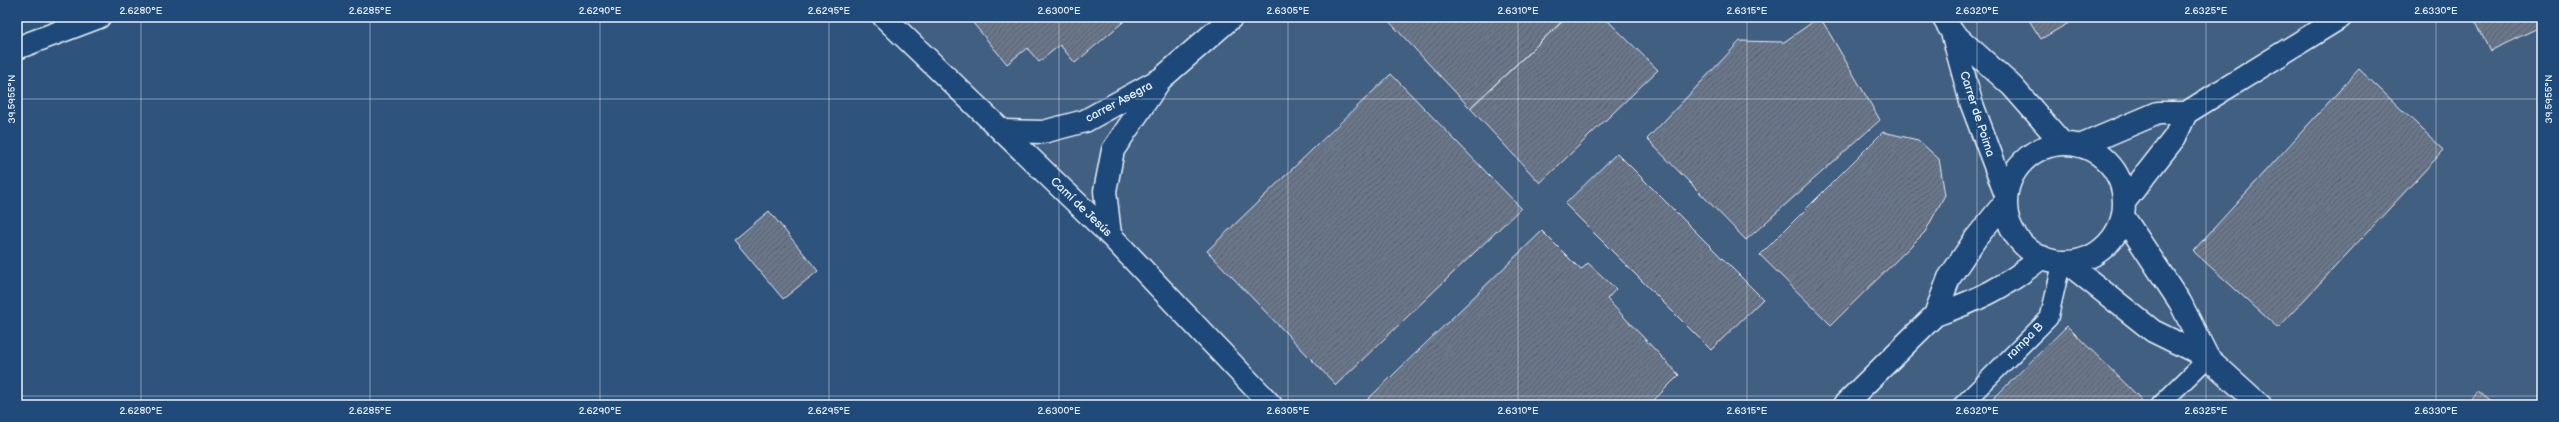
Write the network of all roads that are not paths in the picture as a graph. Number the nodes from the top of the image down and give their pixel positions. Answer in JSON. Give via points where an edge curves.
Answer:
{"nodes":[{"id":1,"x":99,"y":17,"type":"edge"},
{"id":2,"x":884,"y":17,"type":"edge"},
{"id":3,"x":1232,"y":17,"type":"edge"},
{"id":4,"x":2341,"y":17,"type":"edge"},
{"id":5,"x":1948,"y":24,"type":"edge"},
{"id":6,"x":17,"y":48,"type":"edge"},
{"id":7,"x":1161,"y":79,"type":"junction"},
{"id":8,"x":2186,"y":113,"type":"junction"},
{"id":9,"x":1002,"y":131,"type":"junction"},
{"id":10,"x":2072,"y":145,"type":"junction"},
{"id":11,"x":2006,"y":198,"type":"junction"},
{"id":12,"x":2124,"y":209,"type":"junction"},
{"id":13,"x":1110,"y":235,"type":"junction"},
{"id":14,"x":2056,"y":260,"type":"junction"},
{"id":15,"x":1934,"y":315,"type":"junction"},
{"id":16,"x":2208,"y":358,"type":"junction"},
{"id":17,"x":1271,"y":405,"type":"edge"},
{"id":18,"x":1844,"y":405,"type":"edge"},
{"id":19,"x":1962,"y":405,"type":"edge"},
{"id":20,"x":2160,"y":405,"type":"edge"},
{"id":21,"x":2260,"y":405,"type":"edge"}],
"edges":[{"from":1,"to":6,"type":"street"},
{"from":2,"to":9,"type":"street","name":"Camí de Jesús"},
{"from":3,"to":7,"type":"street","name":"carrer Asegra"},
{"from":4,"to":8,"type":"street"},
{"from":5,"to":10,"type":"street","name":"Carrer de Poima"},
{"from":5,"to":11,"type":"street","name":"Carrer de Poima","via":[[1971,102]]},
{"from":7,"to":9,"type":"street","name":"carrer Asegra","via":[[1085,121],[1043,132]]},
{"from":7,"to":13,"type":"street","name":"carrer Asegra","via":[[1113,150],[1105,191]]},
{"from":8,"to":10,"type":"street","via":[[2158,114]]},
{"from":8,"to":12,"type":"street","via":[[2175,137]]},
{"from":9,"to":13,"type":"street","name":"Camí de Jesús"},
{"from":10,"to":11,"type":"street","via":[[2047,147],[2032,154],[2019,165],[2011,179]]},
{"from":10,"to":12,"type":"street","via":[[2098,153],[2112,166],[2121,182]]},
{"from":11,"to":14,"type":"street","via":[[2007,214],[2014,232],[2026,247]]},
{"from":11,"to":15,"type":"street","via":[[1949,278]]},
{"from":12,"to":14,"type":"street","via":[[2116,234],[2102,249],[2086,258]]},
{"from":12,"to":16,"type":"street","via":[[2180,302]]},
{"from":13,"to":17,"type":"street","name":"Camí de Jesús"},
{"from":14,"to":15,"type":"street","via":[[1974,302]]},
{"from":14,"to":16,"type":"street","via":[[2154,331]]},
{"from":14,"to":19,"type":"lane","name":"rampa B","via":[[2049,318]]},
{"from":15,"to":18,"type":"street"},
{"from":16,"to":20,"type":"lane"},
{"from":16,"to":21,"type":"street"}]}
